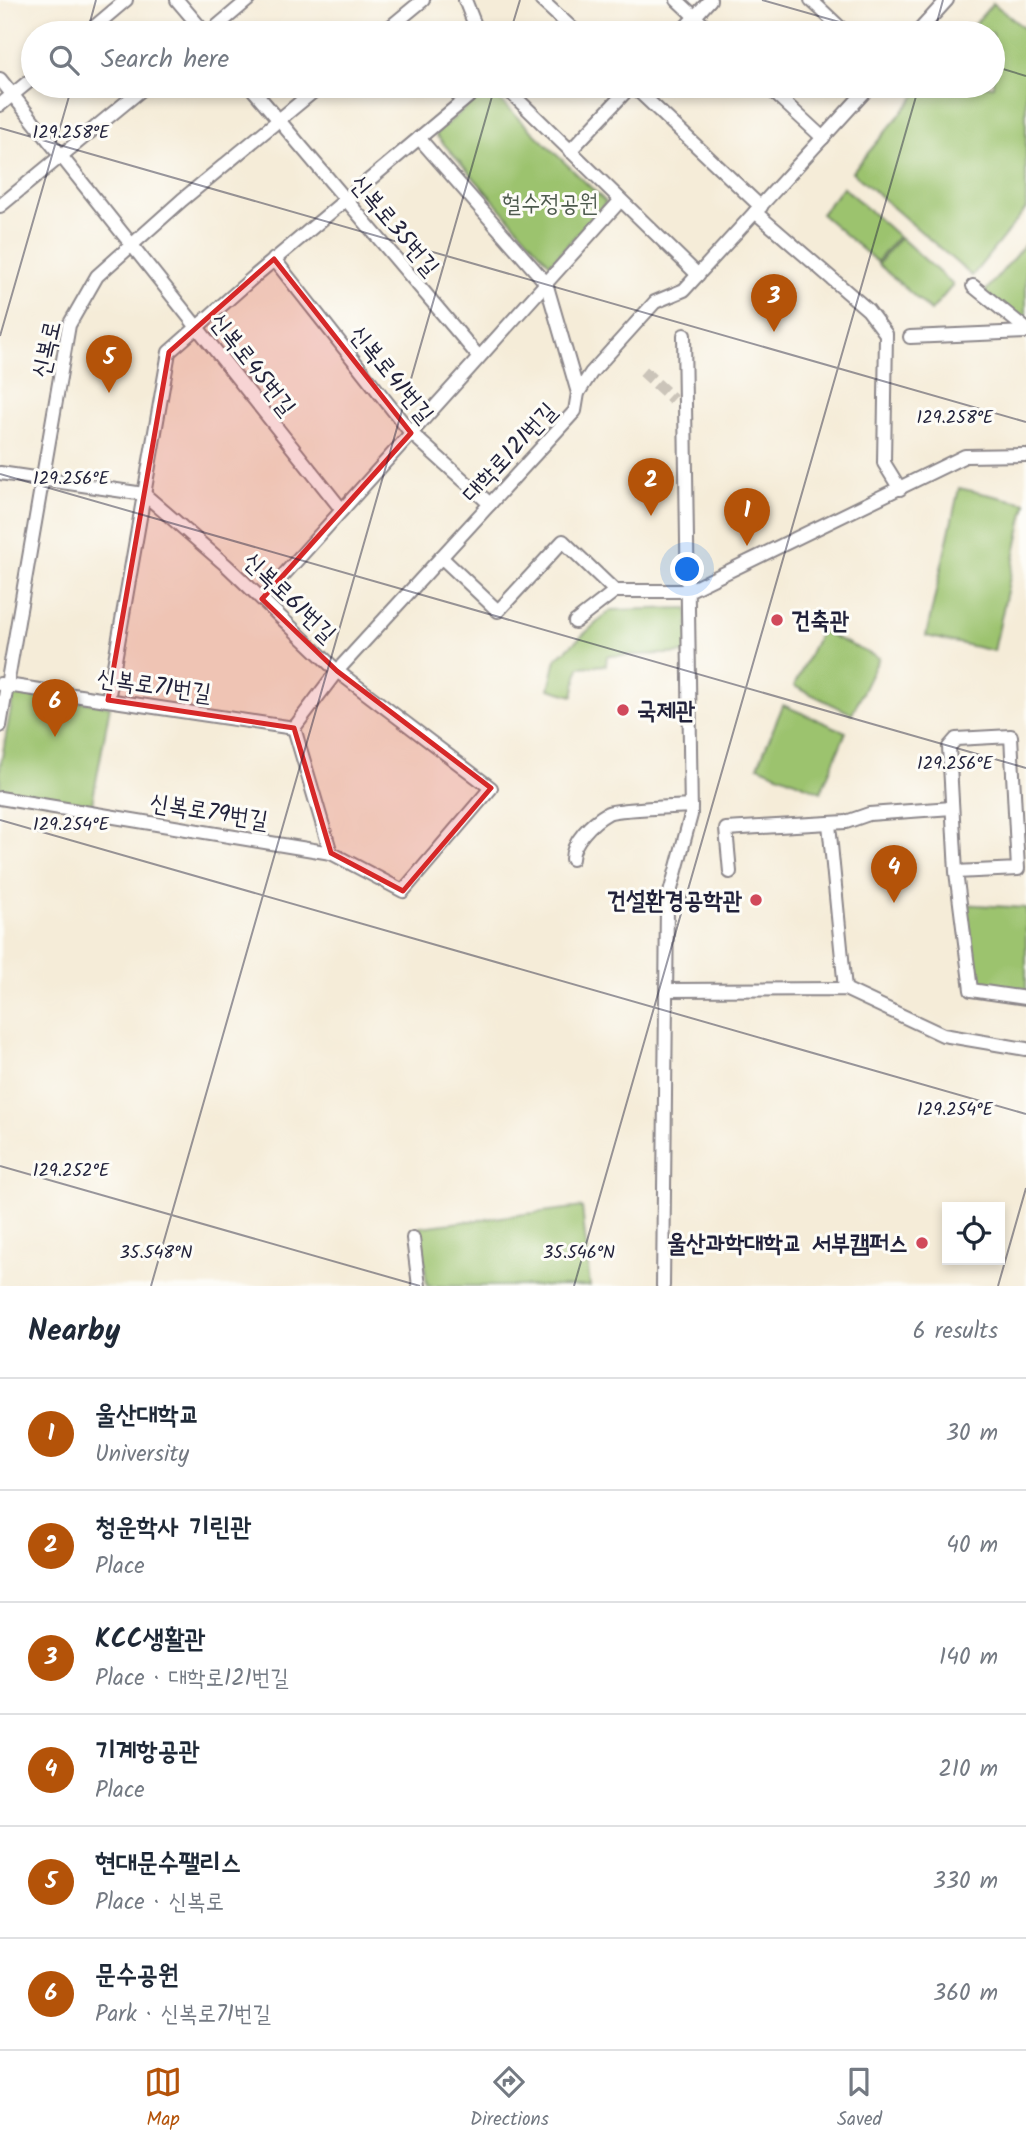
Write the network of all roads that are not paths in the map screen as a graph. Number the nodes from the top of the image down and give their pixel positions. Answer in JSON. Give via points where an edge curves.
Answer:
{"nodes":[{"id":1,"x":126,"y":0,"type":"edge"},
{"id":2,"x":177,"y":0,"type":"edge"},
{"id":3,"x":248,"y":0,"type":"edge"},
{"id":4,"x":423,"y":0,"type":"edge"},
{"id":5,"x":465,"y":0,"type":"edge"},
{"id":6,"x":541,"y":0,"type":"edge"},
{"id":7,"x":677,"y":0,"type":"edge"},
{"id":8,"x":710,"y":0,"type":"edge"},
{"id":9,"x":811,"y":0,"type":"edge"},
{"id":10,"x":946,"y":0,"type":"edge"},
{"id":11,"x":695,"y":17,"type":"junction"},
{"id":12,"x":101,"y":21,"type":"edge"},
{"id":13,"x":196,"y":21,"type":"edge"},
{"id":14,"x":222,"y":21,"type":"edge"},
{"id":15,"x":398,"y":21,"type":"edge"},
{"id":16,"x":473,"y":21,"type":"edge"},
{"id":17,"x":564,"y":21,"type":"edge"},
{"id":18,"x":691,"y":21,"type":"edge"},
{"id":19,"x":699,"y":21,"type":"edge"},
{"id":20,"x":833,"y":21,"type":"edge"},
{"id":21,"x":928,"y":21,"type":"edge"},
{"id":22,"x":0,"y":79,"type":"edge"},
{"id":23,"x":21,"y":88,"type":"edge"},
{"id":24,"x":13,"y":95,"type":"junction"},
{"id":25,"x":131,"y":98,"type":"edge"},
{"id":26,"x":260,"y":98,"type":"edge"},
{"id":27,"x":305,"y":98,"type":"edge"},
{"id":28,"x":467,"y":98,"type":"edge"},
{"id":29,"x":517,"y":98,"type":"edge"},
{"id":30,"x":621,"y":98,"type":"edge"},
{"id":31,"x":644,"y":98,"type":"edge"},
{"id":32,"x":780,"y":98,"type":"edge"},
{"id":33,"x":859,"y":98,"type":"edge"},
{"id":34,"x":0,"y":105,"type":"edge"},
{"id":35,"x":278,"y":120,"type":"junction"},
{"id":36,"x":419,"y":138,"type":"junction"},
{"id":37,"x":823,"y":138,"type":"junction"},
{"id":38,"x":570,"y":151,"type":"junction"},
{"id":39,"x":61,"y":156,"type":"junction"},
{"id":40,"x":346,"y":200,"type":"junction"},
{"id":41,"x":620,"y":201,"type":"junction"},
{"id":42,"x":0,"y":206,"type":"edge"},
{"id":43,"x":758,"y":209,"type":"junction"},
{"id":44,"x":132,"y":245,"type":"junction"},
{"id":45,"x":274,"y":260,"type":"junction"},
{"id":46,"x":698,"y":275,"type":"junction"},
{"id":47,"x":546,"y":283,"type":"junction"},
{"id":48,"x":973,"y":286,"type":"dead end"},
{"id":49,"x":197,"y":327,"type":"junction"},
{"id":50,"x":1026,"y":330,"type":"edge"},
{"id":51,"x":684,"y":335,"type":"dead end"},
{"id":52,"x":910,"y":337,"type":"dead end"},
{"id":53,"x":479,"y":357,"type":"junction"},
{"id":54,"x":578,"y":393,"type":"junction"},
{"id":55,"x":673,"y":399,"type":"tunnel mouth"},
{"id":56,"x":685,"y":411,"type":"junction"},
{"id":57,"x":411,"y":433,"type":"junction"},
{"id":58,"x":1026,"y":455,"type":"edge"},
{"id":59,"x":0,"y":472,"type":"edge"},
{"id":60,"x":43,"y":479,"type":"junction"},
{"id":61,"x":900,"y":489,"type":"junction"},
{"id":62,"x":144,"y":494,"type":"junction"},
{"id":63,"x":490,"y":504,"type":"junction"},
{"id":64,"x":342,"y":510,"type":"junction"},
{"id":65,"x":441,"y":557,"type":"junction"},
{"id":66,"x":615,"y":591,"type":"junction"},
{"id":67,"x":688,"y":591,"type":"junction"},
{"id":68,"x":262,"y":599,"type":"junction"},
{"id":69,"x":575,"y":622,"type":"dead end"},
{"id":70,"x":337,"y":671,"type":"junction"},
{"id":71,"x":4,"y":684,"type":"edge"},
{"id":72,"x":108,"y":700,"type":"junction"},
{"id":73,"x":0,"y":726,"type":"edge"},
{"id":74,"x":294,"y":728,"type":"junction"},
{"id":75,"x":0,"y":798,"type":"edge"},
{"id":76,"x":691,"y":806,"type":"junction"},
{"id":77,"x":952,"y":808,"type":"junction"},
{"id":78,"x":829,"y":824,"type":"junction"},
{"id":79,"x":331,"y":853,"type":"junction"},
{"id":80,"x":572,"y":859,"type":"dead end"},
{"id":81,"x":730,"y":872,"type":"dead end"},
{"id":82,"x":956,"y":872,"type":"junction"},
{"id":83,"x":402,"y":891,"type":"joint"},
{"id":84,"x":845,"y":989,"type":"junction"},
{"id":85,"x":666,"y":990,"type":"junction"},
{"id":86,"x":1026,"y":998,"type":"edge"},
{"id":87,"x":1026,"y":1049,"type":"edge"},
{"id":88,"x":413,"y":1238,"type":"dead end"},
{"id":89,"x":419,"y":1286,"type":"edge"},
{"id":90,"x":663,"y":1286,"type":"edge"}],
"edges":[{"from":1,"to":12,"type":"street"},
{"from":2,"to":13,"type":"street"},
{"from":3,"to":14,"type":"street"},
{"from":4,"to":15,"type":"street"},
{"from":5,"to":16,"type":"street"},
{"from":6,"to":17,"type":"street"},
{"from":7,"to":11,"type":"street"},
{"from":8,"to":11,"type":"street"},
{"from":9,"to":20,"type":"street"},
{"from":10,"to":21,"type":"street"},
{"from":11,"to":18,"type":"street"},
{"from":11,"to":19,"type":"street"},
{"from":22,"to":24,"type":"street","name":"신복로45번길"},
{"from":23,"to":24,"type":"street"},
{"from":24,"to":34,"type":"street"},
{"from":24,"to":39,"type":"street","name":"신복로45번길"},
{"from":25,"to":39,"type":"street"},
{"from":26,"to":35,"type":"street","name":"신복로35번길"},
{"from":27,"to":35,"type":"street","name":"신복로"},
{"from":28,"to":36,"type":"street"},
{"from":29,"to":38,"type":"street"},
{"from":30,"to":38,"type":"street"},
{"from":31,"to":43,"type":"street"},
{"from":32,"to":37,"type":"street"},
{"from":33,"to":37,"type":"street","name":"대학로121번길"},
{"from":35,"to":40,"type":"street","name":"신복로35번길"},
{"from":35,"to":44,"type":"street","name":"신복로"},
{"from":36,"to":40,"type":"street"},
{"from":36,"to":47,"type":"street"},
{"from":37,"to":43,"type":"street","name":"대학로121번길"},
{"from":38,"to":41,"type":"street"},
{"from":39,"to":42,"type":"street"},
{"from":39,"to":44,"type":"street","name":"신복로45번길"},
{"from":40,"to":45,"type":"street"},
{"from":40,"to":53,"type":"street","name":"신복로35번길"},
{"from":41,"to":46,"type":"street"},
{"from":41,"to":47,"type":"street"},
{"from":43,"to":46,"type":"street","name":"대학로121번길"},
{"from":43,"to":61,"type":"street","via":[[868,310],[886,334],[884,463]]},
{"from":44,"to":49,"type":"street","name":"신복로45번길"},
{"from":44,"to":60,"type":"street","name":"신복로","via":[[97,276],[69,325]]},
{"from":45,"to":49,"type":"street"},
{"from":45,"to":57,"type":"street","name":"신복로41번길"},
{"from":46,"to":54,"type":"street","name":"대학로121번길","via":[[684,290],[654,302]]},
{"from":47,"to":53,"type":"street"},
{"from":47,"to":54,"type":"street"},
{"from":48,"to":50,"type":"street"},
{"from":49,"to":62,"type":"street","via":[[169,352]]},
{"from":49,"to":64,"type":"street","name":"신복로45번길"},
{"from":50,"to":52,"type":"street"},
{"from":51,"to":56,"type":"street"},
{"from":53,"to":57,"type":"street"},
{"from":54,"to":63,"type":"street","name":"대학로121번길","via":[[575,411]]},
{"from":55,"to":56,"type":"street"},
{"from":56,"to":67,"type":"street"},
{"from":57,"to":63,"type":"street","name":"신복로41번길"},
{"from":57,"to":64,"type":"street"},
{"from":58,"to":61,"type":"street","via":[[965,456]]},
{"from":59,"to":60,"type":"street"},
{"from":60,"to":62,"type":"street"},
{"from":60,"to":71,"type":"street","name":"신복로"},
{"from":61,"to":67,"type":"street"},
{"from":62,"to":68,"type":"street","name":"신복로61번길"},
{"from":62,"to":72,"type":"street"},
{"from":63,"to":65,"type":"street","name":"대학로121번길"},
{"from":64,"to":68,"type":"street"},
{"from":65,"to":66,"type":"street","via":[[498,611],[563,541]]},
{"from":65,"to":70,"type":"street","name":"대학로121번길"},
{"from":66,"to":67,"type":"street"},
{"from":66,"to":69,"type":"street"},
{"from":67,"to":76,"type":"street"},
{"from":68,"to":70,"type":"street","name":"신복로61번길"},
{"from":70,"to":74,"type":"street","name":"대학로121번길"},
{"from":70,"to":83,"type":"street","name":"신복로61번길","via":[[491,788]]},
{"from":71,"to":72,"type":"street","name":"신복로71번길"},
{"from":71,"to":73,"type":"street","name":"신복로"},
{"from":72,"to":74,"type":"street","name":"신복로71번길"},
{"from":74,"to":79,"type":"street"},
{"from":75,"to":79,"type":"street","name":"신복로79번길"},
{"from":76,"to":80,"type":"street","via":[[609,812],[576,841]]},
{"from":76,"to":85,"type":"street","via":[[667,904]]},
{"from":77,"to":78,"type":"street","via":[[869,814]]},
{"from":77,"to":82,"type":"street"},
{"from":77,"to":82,"type":"street","via":[[949,747],[956,739],[1011,736],[1018,869]]},
{"from":78,"to":81,"type":"street","via":[[726,829]]},
{"from":78,"to":84,"type":"street"},
{"from":79,"to":83,"type":"street","name":"신복로79번길"},
{"from":82,"to":86,"type":"street","via":[[971,990]]},
{"from":84,"to":85,"type":"street"},
{"from":84,"to":87,"type":"street","via":[[943,1035]]},
{"from":85,"to":90,"type":"street"},
{"from":88,"to":89,"type":"street"}]}
